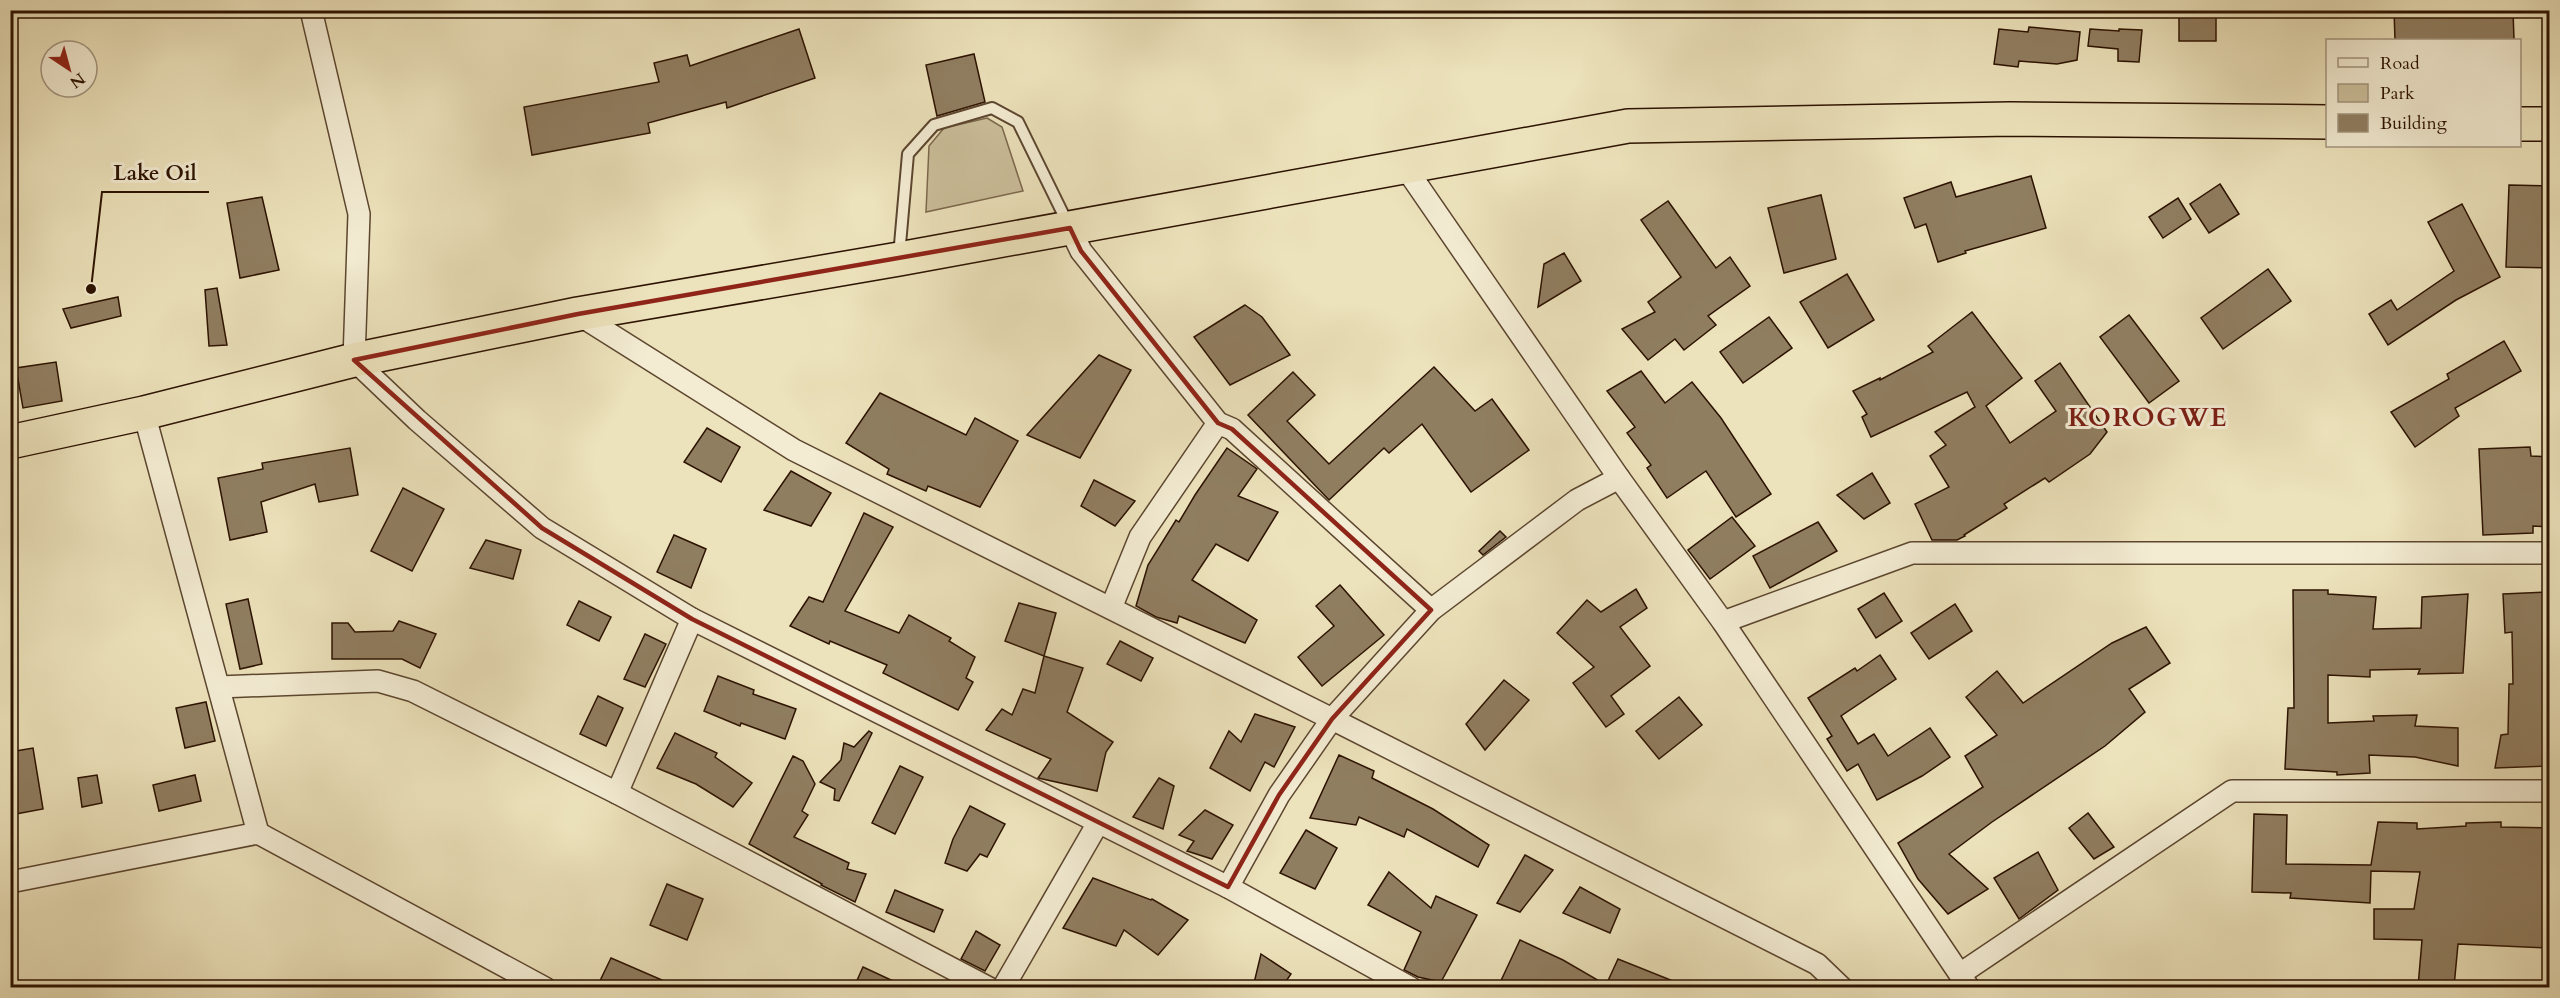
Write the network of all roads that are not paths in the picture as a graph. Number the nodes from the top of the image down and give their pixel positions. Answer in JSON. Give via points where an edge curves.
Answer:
{"nodes":[{"id":1,"x":311,"y":10,"type":"edge"},
{"id":2,"x":2326,"y":122,"type":"edge"},
{"id":3,"x":2521,"y":124,"type":"edge"},
{"id":4,"x":2550,"y":124,"type":"edge"},
{"id":5,"x":1405,"y":167,"type":"junction"},
{"id":6,"x":1070,"y":228,"type":"junction"},
{"id":7,"x":899,"y":259,"type":"junction"},
{"id":8,"x":578,"y":314,"type":"junction"},
{"id":9,"x":354,"y":360,"type":"junction"},
{"id":10,"x":144,"y":412,"type":"junction"},
{"id":11,"x":1218,"y":423,"type":"junction"},
{"id":12,"x":10,"y":442,"type":"edge"},
{"id":13,"x":1619,"y":478,"type":"junction"},
{"id":14,"x":2550,"y":553,"type":"edge"},
{"id":15,"x":1111,"y":608,"type":"junction"},
{"id":16,"x":1431,"y":610,"type":"junction"},
{"id":17,"x":692,"y":619,"type":"junction"},
{"id":18,"x":1723,"y":622,"type":"junction"},
{"id":19,"x":219,"y":687,"type":"junction"},
{"id":20,"x":1332,"y":718,"type":"junction"},
{"id":21,"x":2550,"y":791,"type":"edge"},
{"id":22,"x":617,"y":793,"type":"junction"},
{"id":23,"x":1098,"y":823,"type":"junction"},
{"id":24,"x":258,"y":833,"type":"junction"},
{"id":25,"x":10,"y":882,"type":"edge"},
{"id":26,"x":1228,"y":887,"type":"junction"},
{"id":27,"x":1965,"y":981,"type":"edge"},
{"id":28,"x":545,"y":987,"type":"edge"},
{"id":29,"x":989,"y":987,"type":"edge"},
{"id":30,"x":1003,"y":987,"type":"edge"},
{"id":31,"x":1411,"y":987,"type":"edge"},
{"id":32,"x":1842,"y":987,"type":"edge"}],
"edges":[{"from":1,"to":9,"type":"street","via":[[359,214]]},
{"from":2,"to":5,"type":"highway","via":[[2010,119],[1628,126]]},
{"from":3,"to":4,"type":"highway"},
{"from":5,"to":6,"type":"highway"},
{"from":5,"to":13,"type":"street"},
{"from":6,"to":7,"type":"highway"},
{"from":6,"to":7,"type":"lane","via":[[1018,122],[992,108],[934,125],[908,154]]},
{"from":6,"to":11,"type":"street","via":[[1081,251]]},
{"from":7,"to":8,"type":"highway"},
{"from":8,"to":9,"type":"highway"},
{"from":8,"to":15,"type":"street","via":[[794,450]]},
{"from":9,"to":10,"type":"highway"},
{"from":9,"to":17,"type":"street","via":[[542,528]]},
{"from":10,"to":12,"type":"highway"},
{"from":10,"to":19,"type":"street"},
{"from":11,"to":15,"type":"street","via":[[1140,537]]},
{"from":11,"to":16,"type":"street","via":[[1232,429]]},
{"from":13,"to":16,"type":"street","via":[[1577,500]]},
{"from":13,"to":18,"type":"street"},
{"from":14,"to":18,"type":"street","via":[[1912,553]]},
{"from":15,"to":20,"type":"street"},
{"from":16,"to":20,"type":"street"},
{"from":17,"to":22,"type":"street"},
{"from":17,"to":23,"type":"street"},
{"from":18,"to":27,"type":"street"},
{"from":19,"to":22,"type":"street","via":[[378,681],[413,691]]},
{"from":19,"to":24,"type":"street"},
{"from":20,"to":26,"type":"street","via":[[1280,795]]},
{"from":20,"to":32,"type":"street","via":[[1817,964]]},
{"from":21,"to":27,"type":"street","via":[[2232,791]]},
{"from":22,"to":29,"type":"street"},
{"from":23,"to":26,"type":"street"},
{"from":23,"to":30,"type":"street"},
{"from":24,"to":25,"type":"street"},
{"from":24,"to":28,"type":"street"},
{"from":26,"to":31,"type":"street"}]}
